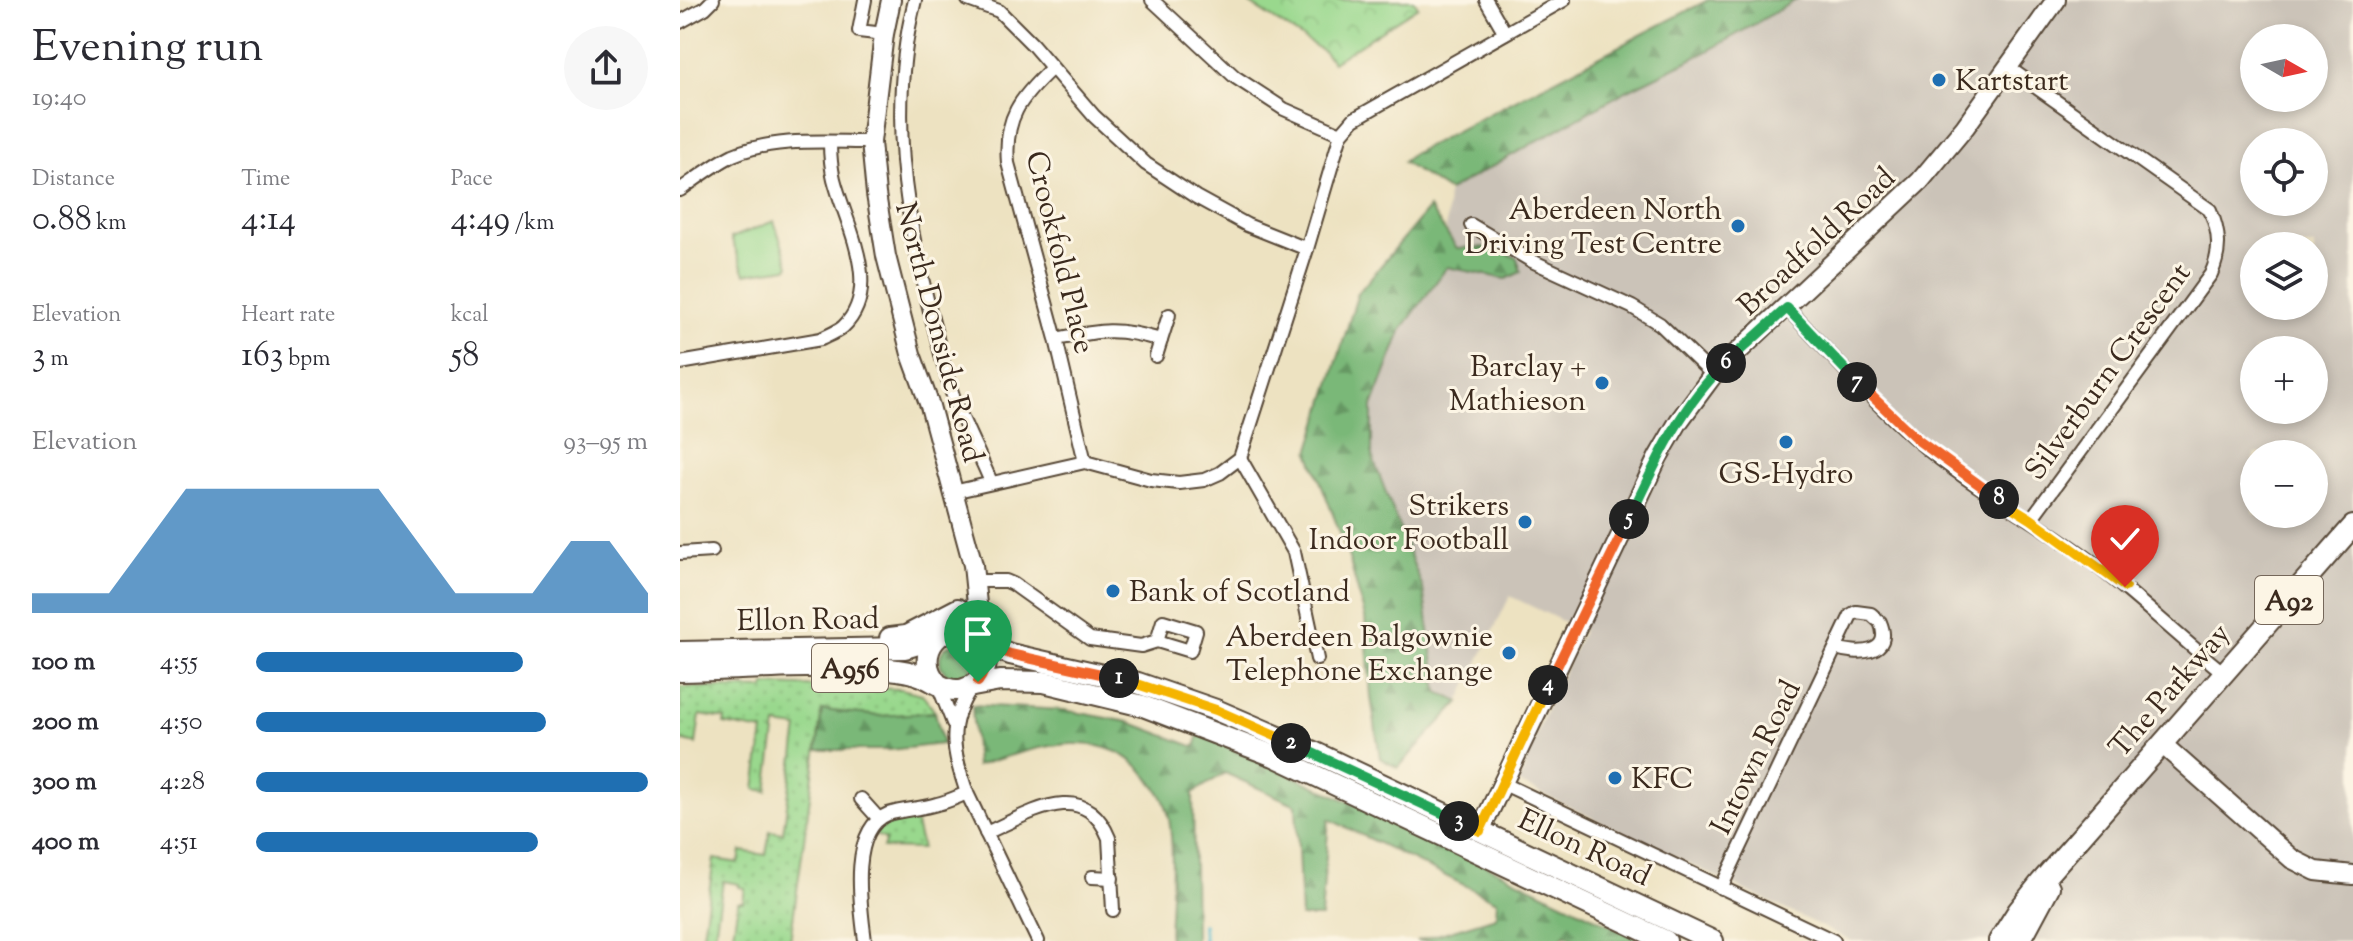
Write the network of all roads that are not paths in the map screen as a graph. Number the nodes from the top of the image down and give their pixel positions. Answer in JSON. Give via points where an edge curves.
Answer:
{"nodes":[{"id":1,"x":713,"y":0,"type":"edge"},
{"id":2,"x":865,"y":0,"type":"edge"},
{"id":3,"x":891,"y":0,"type":"edge"},
{"id":4,"x":915,"y":0,"type":"edge"},
{"id":5,"x":968,"y":0,"type":"edge"},
{"id":6,"x":1152,"y":0,"type":"edge"},
{"id":7,"x":1486,"y":0,"type":"edge"},
{"id":8,"x":1564,"y":0,"type":"edge"},
{"id":9,"x":2056,"y":0,"type":"edge"},
{"id":10,"x":680,"y":22,"type":"edge"},
{"id":11,"x":1505,"y":33,"type":"junction"},
{"id":12,"x":884,"y":34,"type":"junction"},
{"id":13,"x":1052,"y":68,"type":"junction"},
{"id":14,"x":2009,"y":68,"type":"junction"},
{"id":15,"x":1341,"y":134,"type":"junction"},
{"id":16,"x":830,"y":142,"type":"junction"},
{"id":17,"x":871,"y":142,"type":"junction"},
{"id":18,"x":680,"y":190,"type":"edge"},
{"id":19,"x":1471,"y":225,"type":"dead end"},
{"id":20,"x":1307,"y":249,"type":"junction"},
{"id":21,"x":1787,"y":308,"type":"junction"},
{"id":22,"x":1169,"y":315,"type":"dead end"},
{"id":23,"x":1056,"y":339,"type":"junction"},
{"id":24,"x":1161,"y":340,"type":"junction"},
{"id":25,"x":1156,"y":356,"type":"dead end"},
{"id":26,"x":680,"y":363,"type":"edge"},
{"id":27,"x":1713,"y":375,"type":"junction"},
{"id":28,"x":1240,"y":458,"type":"junction"},
{"id":29,"x":1085,"y":462,"type":"junction"},
{"id":30,"x":991,"y":482,"type":"junction"},
{"id":31,"x":953,"y":492,"type":"junction"},
{"id":32,"x":2031,"y":519,"type":"junction"},
{"id":33,"x":2353,"y":526,"type":"edge"},
{"id":34,"x":712,"y":551,"type":"dead end"},
{"id":35,"x":680,"y":553,"type":"edge"},
{"id":36,"x":974,"y":581,"type":"junction"},
{"id":37,"x":958,"y":609,"type":"junction"},
{"id":38,"x":935,"y":639,"type":"junction"},
{"id":39,"x":1157,"y":641,"type":"dead end"},
{"id":40,"x":981,"y":643,"type":"junction"},
{"id":41,"x":1836,"y":648,"type":"dead end"},
{"id":42,"x":776,"y":649,"type":"junction"},
{"id":43,"x":680,"y":652,"type":"edge"},
{"id":44,"x":1312,"y":654,"type":"dead end"},
{"id":45,"x":680,"y":671,"type":"edge"},
{"id":46,"x":2224,"y":673,"type":"junction"},
{"id":47,"x":937,"y":683,"type":"junction"},
{"id":48,"x":973,"y":686,"type":"junction"},
{"id":49,"x":954,"y":726,"type":"junction"},
{"id":50,"x":2162,"y":744,"type":"junction"},
{"id":51,"x":1502,"y":783,"type":"junction"},
{"id":52,"x":967,"y":793,"type":"junction"},
{"id":53,"x":861,"y":799,"type":"dead end"},
{"id":54,"x":879,"y":819,"type":"junction"},
{"id":55,"x":1480,"y":831,"type":"junction"},
{"id":56,"x":986,"y":833,"type":"junction"},
{"id":57,"x":2064,"y":858,"type":"junction"},
{"id":58,"x":2353,"y":875,"type":"edge"},
{"id":59,"x":1092,"y":877,"type":"dead end"},
{"id":60,"x":1112,"y":878,"type":"junction"},
{"id":61,"x":1721,"y":888,"type":"junction"},
{"id":62,"x":1113,"y":910,"type":"dead end"},
{"id":63,"x":865,"y":941,"type":"edge"},
{"id":64,"x":1038,"y":941,"type":"edge"},
{"id":65,"x":1666,"y":941,"type":"edge"},
{"id":66,"x":1713,"y":941,"type":"edge"},
{"id":67,"x":1834,"y":941,"type":"edge"},
{"id":68,"x":1999,"y":941,"type":"edge"},
{"id":69,"x":2020,"y":941,"type":"edge"}],
"edges":[{"from":1,"to":10,"type":"street"},
{"from":2,"to":12,"type":"street","via":[[859,31]]},
{"from":3,"to":12,"type":"street","name":"North Donside Road"},
{"from":4,"to":30,"type":"street","name":"North Donside Road","via":[[902,68],[899,137],[906,201],[955,400]]},
{"from":5,"to":13,"type":"street","via":[[999,11]]},
{"from":6,"to":15,"type":"street","via":[[1235,77],[1284,109]]},
{"from":7,"to":11,"type":"street"},
{"from":8,"to":11,"type":"street"},
{"from":9,"to":14,"type":"street","name":"Broadfold Road"},
{"from":11,"to":15,"type":"street","via":[[1354,119]]},
{"from":12,"to":17,"type":"street","name":"North Donside Road"},
{"from":13,"to":20,"type":"street","via":[[1146,164],[1247,225]]},
{"from":13,"to":23,"type":"street","name":"Crookfold Place","via":[[1015,110],[1006,139]]},
{"from":14,"to":21,"type":"street","name":"Broadfold Road","via":[[1920,181]]},
{"from":14,"to":32,"type":"street","name":"Silverburn Crescent","via":[[2210,210],[2219,240],[2211,274]]},
{"from":15,"to":20,"type":"street"},
{"from":16,"to":17,"type":"street"},
{"from":16,"to":18,"type":"street","via":[[774,144],[743,152]]},
{"from":16,"to":26,"type":"street","via":[[834,179],[860,267],[860,295],[848,320],[821,339]]},
{"from":17,"to":31,"type":"street","name":"North Donside Road","via":[[886,256]]},
{"from":19,"to":27,"type":"street","via":[[1660,324]]},
{"from":20,"to":28,"type":"street"},
{"from":21,"to":27,"type":"street","name":"Broadfold Road"},
{"from":21,"to":32,"type":"street","via":[[1919,441]]},
{"from":22,"to":24,"type":"street"},
{"from":23,"to":24,"type":"street","via":[[1126,330]]},
{"from":23,"to":29,"type":"street","name":"Crookfold Place"},
{"from":24,"to":25,"type":"street"},
{"from":27,"to":51,"type":"street","name":"Broadfold Road","via":[[1666,441]]},
{"from":28,"to":29,"type":"street","via":[[1204,480],[1179,483]]},
{"from":28,"to":44,"type":"street","via":[[1294,552]]},
{"from":29,"to":30,"type":"street"},
{"from":30,"to":31,"type":"street"},
{"from":31,"to":36,"type":"street","name":"North Donside Road"},
{"from":32,"to":46,"type":"street","via":[[2125,587]]},
{"from":33,"to":46,"type":"main road","name":"The Parkway","number":"A92"},
{"from":34,"to":35,"type":"street"},
{"from":36,"to":37,"type":"street"},
{"from":36,"to":39,"type":"street","via":[[1013,584],[1090,639],[1141,646]]},
{"from":36,"to":40,"type":"street","name":"North Donside Road"},
{"from":37,"to":38,"type":"street"},
{"from":37,"to":42,"type":"main road","via":[[906,636],[812,639]]},
{"from":38,"to":40,"type":"main road","number":"A956","via":[[959,630]]},
{"from":38,"to":42,"type":"main road","name":"Ellon Road","number":"A956","via":[[905,648]]},
{"from":38,"to":47,"type":"main road","number":"A956","via":[[926,662]]},
{"from":40,"to":48,"type":"main road","via":[[986,666]]},
{"from":40,"to":55,"type":"main road","name":"Ellon Road","number":"A956","via":[[1138,683],[1216,710]]},
{"from":41,"to":61,"type":"street","name":"Intown Road"},
{"from":42,"to":43,"type":"main road","name":"Ellon Road","number":"A956"},
{"from":45,"to":47,"type":"main road","name":"Ellon Road","number":"A956","via":[[873,668],[913,673]]},
{"from":46,"to":50,"type":"main road","name":"The Parkway","number":"A92"},
{"from":47,"to":48,"type":"main road","number":"A956","via":[[952,690]]},
{"from":47,"to":49,"type":"street"},
{"from":48,"to":49,"type":"street"},
{"from":48,"to":65,"type":"main road","name":"Ellon Road","number":"A956","via":[[1044,682],[1143,706],[1274,756]]},
{"from":49,"to":52,"type":"street"},
{"from":50,"to":57,"type":"main road","name":"The Parkway","number":"A92"},
{"from":50,"to":58,"type":"street","via":[[2292,859],[2316,871]]},
{"from":51,"to":55,"type":"street","name":"Broadfold Road"},
{"from":51,"to":61,"type":"street"},
{"from":52,"to":54,"type":"street"},
{"from":52,"to":56,"type":"street"},
{"from":53,"to":54,"type":"street"},
{"from":54,"to":63,"type":"street","via":[[858,871]]},
{"from":55,"to":66,"type":"main road","name":"Ellon Road","number":"A956"},
{"from":56,"to":60,"type":"street","via":[[1054,804],[1079,805],[1105,827]]},
{"from":56,"to":64,"type":"street"},
{"from":57,"to":68,"type":"main road","name":"The Parkway","number":"A92"},
{"from":57,"to":69,"type":"main road","name":"The Parkway","number":"A92"},
{"from":59,"to":60,"type":"street"},
{"from":60,"to":62,"type":"street"},
{"from":61,"to":67,"type":"street"}]}
